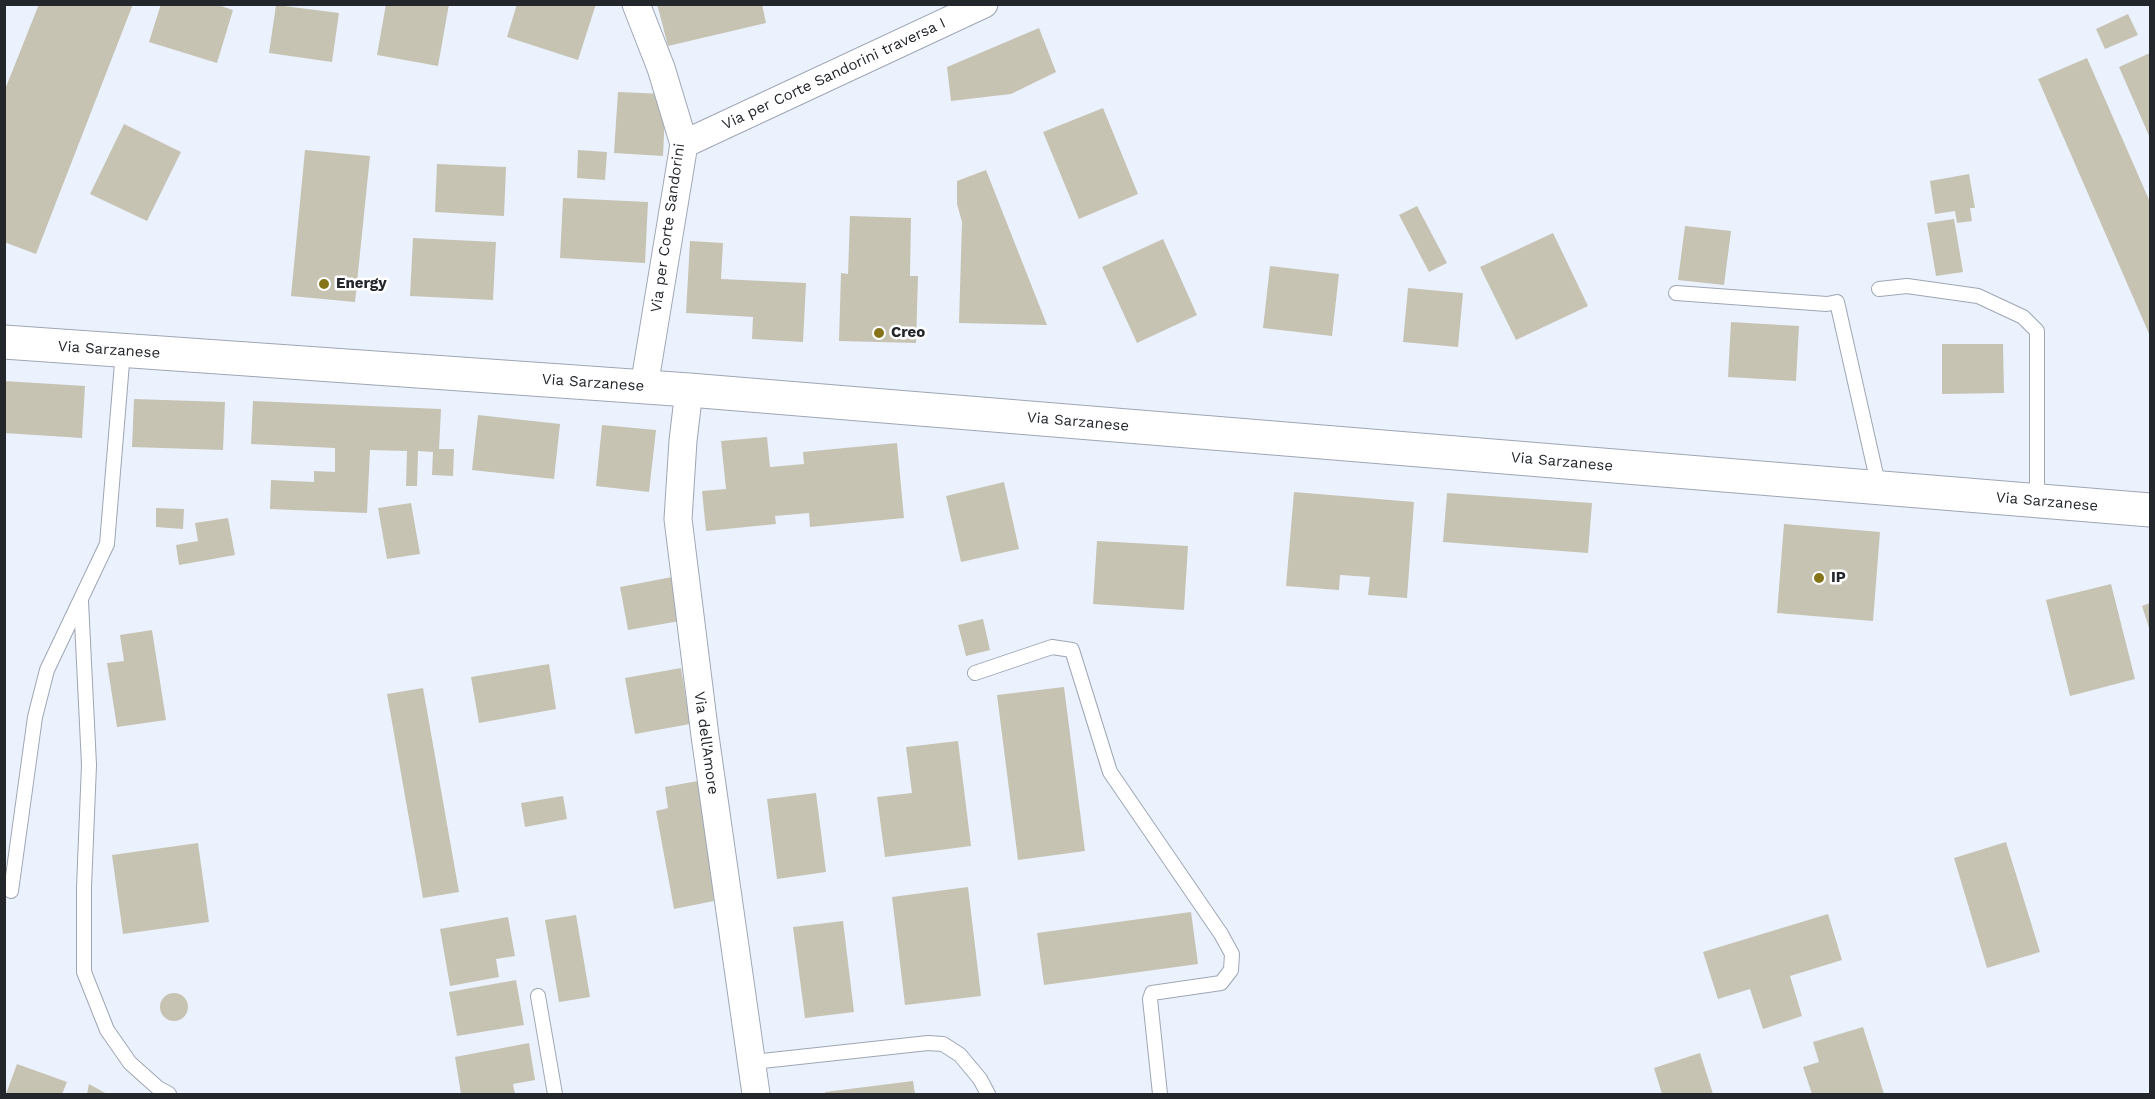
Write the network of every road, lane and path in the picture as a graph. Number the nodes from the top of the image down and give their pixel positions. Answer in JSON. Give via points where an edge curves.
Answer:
{"nodes":[{"id":1,"x":636,"y":4,"type":"edge"},
{"id":2,"x":984,"y":4,"type":"edge"},
{"id":3,"x":684,"y":144,"type":"junction"},
{"id":4,"x":1878,"y":289,"type":"dead end"},
{"id":5,"x":1676,"y":293,"type":"dead end"},
{"id":6,"x":4,"y":342,"type":"edge"},
{"id":7,"x":123,"y":351,"type":"junction"},
{"id":8,"x":644,"y":387,"type":"junction"},
{"id":9,"x":689,"y":390,"type":"junction"},
{"id":10,"x":1879,"y":488,"type":"junction"},
{"id":11,"x":2037,"y":501,"type":"junction"},
{"id":12,"x":2151,"y":510,"type":"edge"},
{"id":13,"x":81,"y":599,"type":"junction"},
{"id":14,"x":975,"y":674,"type":"dead end"},
{"id":15,"x":11,"y":891,"type":"dead end"},
{"id":16,"x":538,"y":996,"type":"dead end"},
{"id":17,"x":753,"y":1062,"type":"junction"},
{"id":18,"x":169,"y":1095,"type":"edge"},
{"id":19,"x":555,"y":1095,"type":"edge"},
{"id":20,"x":756,"y":1095,"type":"edge"},
{"id":21,"x":988,"y":1095,"type":"edge"},
{"id":22,"x":1160,"y":1095,"type":"edge"}],
"edges":[{"from":1,"to":3,"type":"street","name":"Via per Corte Sandorini"},
{"from":2,"to":3,"type":"street","name":"Via per Corte Sandorini traversa I"},
{"from":3,"to":8,"type":"street","name":"Via per Corte Sandorini"},
{"from":4,"to":11,"type":"lane","via":[[1907,286],[1978,296],[2023,317],[2037,331]]},
{"from":5,"to":10,"type":"lane","via":[[1838,302]]},
{"from":6,"to":7,"type":"main road","name":"Via Sarzanese"},
{"from":7,"to":8,"type":"main road","name":"Via Sarzanese"},
{"from":7,"to":13,"type":"lane","via":[[106,544]]},
{"from":8,"to":9,"type":"main road","name":"Via Sarzanese"},
{"from":9,"to":10,"type":"main road","name":"Via Sarzanese"},
{"from":9,"to":17,"type":"street","name":"Via dell'Amore","via":[[678,519]]},
{"from":10,"to":11,"type":"main road","name":"Via Sarzanese"},
{"from":11,"to":12,"type":"main road","name":"Via Sarzanese"},
{"from":13,"to":15,"type":"lane","via":[[47,670],[35,717]]},
{"from":13,"to":18,"type":"lane","via":[[89,765],[84,972],[107,1030],[130,1063]]},
{"from":14,"to":22,"type":"lane","via":[[1052,647],[1072,650],[1110,772],[1232,954],[1231,970],[1221,983],[1152,993]]},
{"from":16,"to":19,"type":"lane"},
{"from":17,"to":20,"type":"street","name":"Via dell'Amore"},
{"from":17,"to":21,"type":"lane","via":[[944,1044],[960,1055]]}]}
